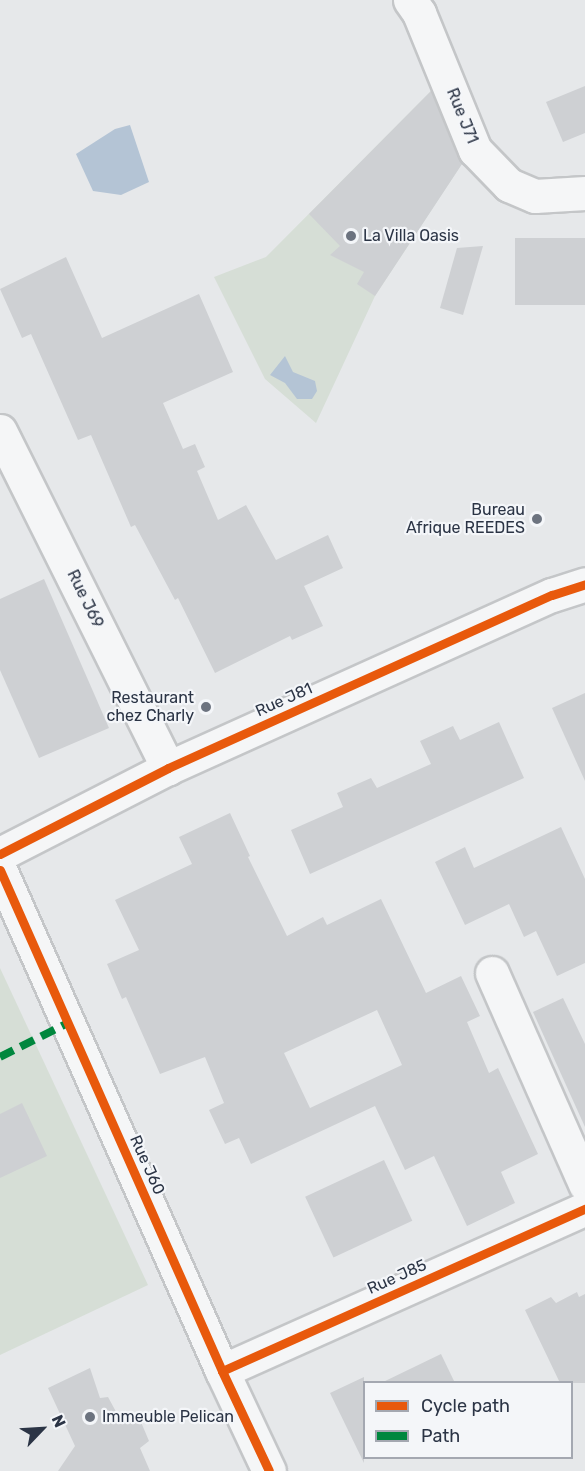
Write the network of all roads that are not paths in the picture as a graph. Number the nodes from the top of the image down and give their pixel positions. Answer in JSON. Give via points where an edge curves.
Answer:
{"nodes":[{"id":1,"x":410,"y":0,"type":"edge"},
{"id":2,"x":585,"y":193,"type":"edge"},
{"id":3,"x":0,"y":431,"type":"edge"},
{"id":4,"x":585,"y":584,"type":"edge"},
{"id":5,"x":168,"y":768,"type":"junction"},
{"id":6,"x":0,"y":854,"type":"edge"},
{"id":7,"x":0,"y":870,"type":"edge"},
{"id":8,"x":492,"y":973,"type":"dead end"},
{"id":9,"x":585,"y":1184,"type":"edge"},
{"id":10,"x":585,"y":1209,"type":"edge"},
{"id":11,"x":222,"y":1371,"type":"junction"},
{"id":12,"x":269,"y":1471,"type":"edge"}],
"edges":[{"from":1,"to":2,"type":"street","name":"Rue J71","via":[[419,13],[476,150],[509,185],[535,196]]},
{"from":3,"to":5,"type":"street","name":"Rue J69"},
{"from":4,"to":5,"type":"street","name":"Rue J81","via":[[552,595]]},
{"from":5,"to":6,"type":"street","name":"Rue J81"},
{"from":7,"to":11,"type":"street","name":"Rue J60"},
{"from":8,"to":9,"type":"street"},
{"from":10,"to":11,"type":"street","name":"Rue J85"},
{"from":11,"to":12,"type":"street","name":"Rue J60"}]}
